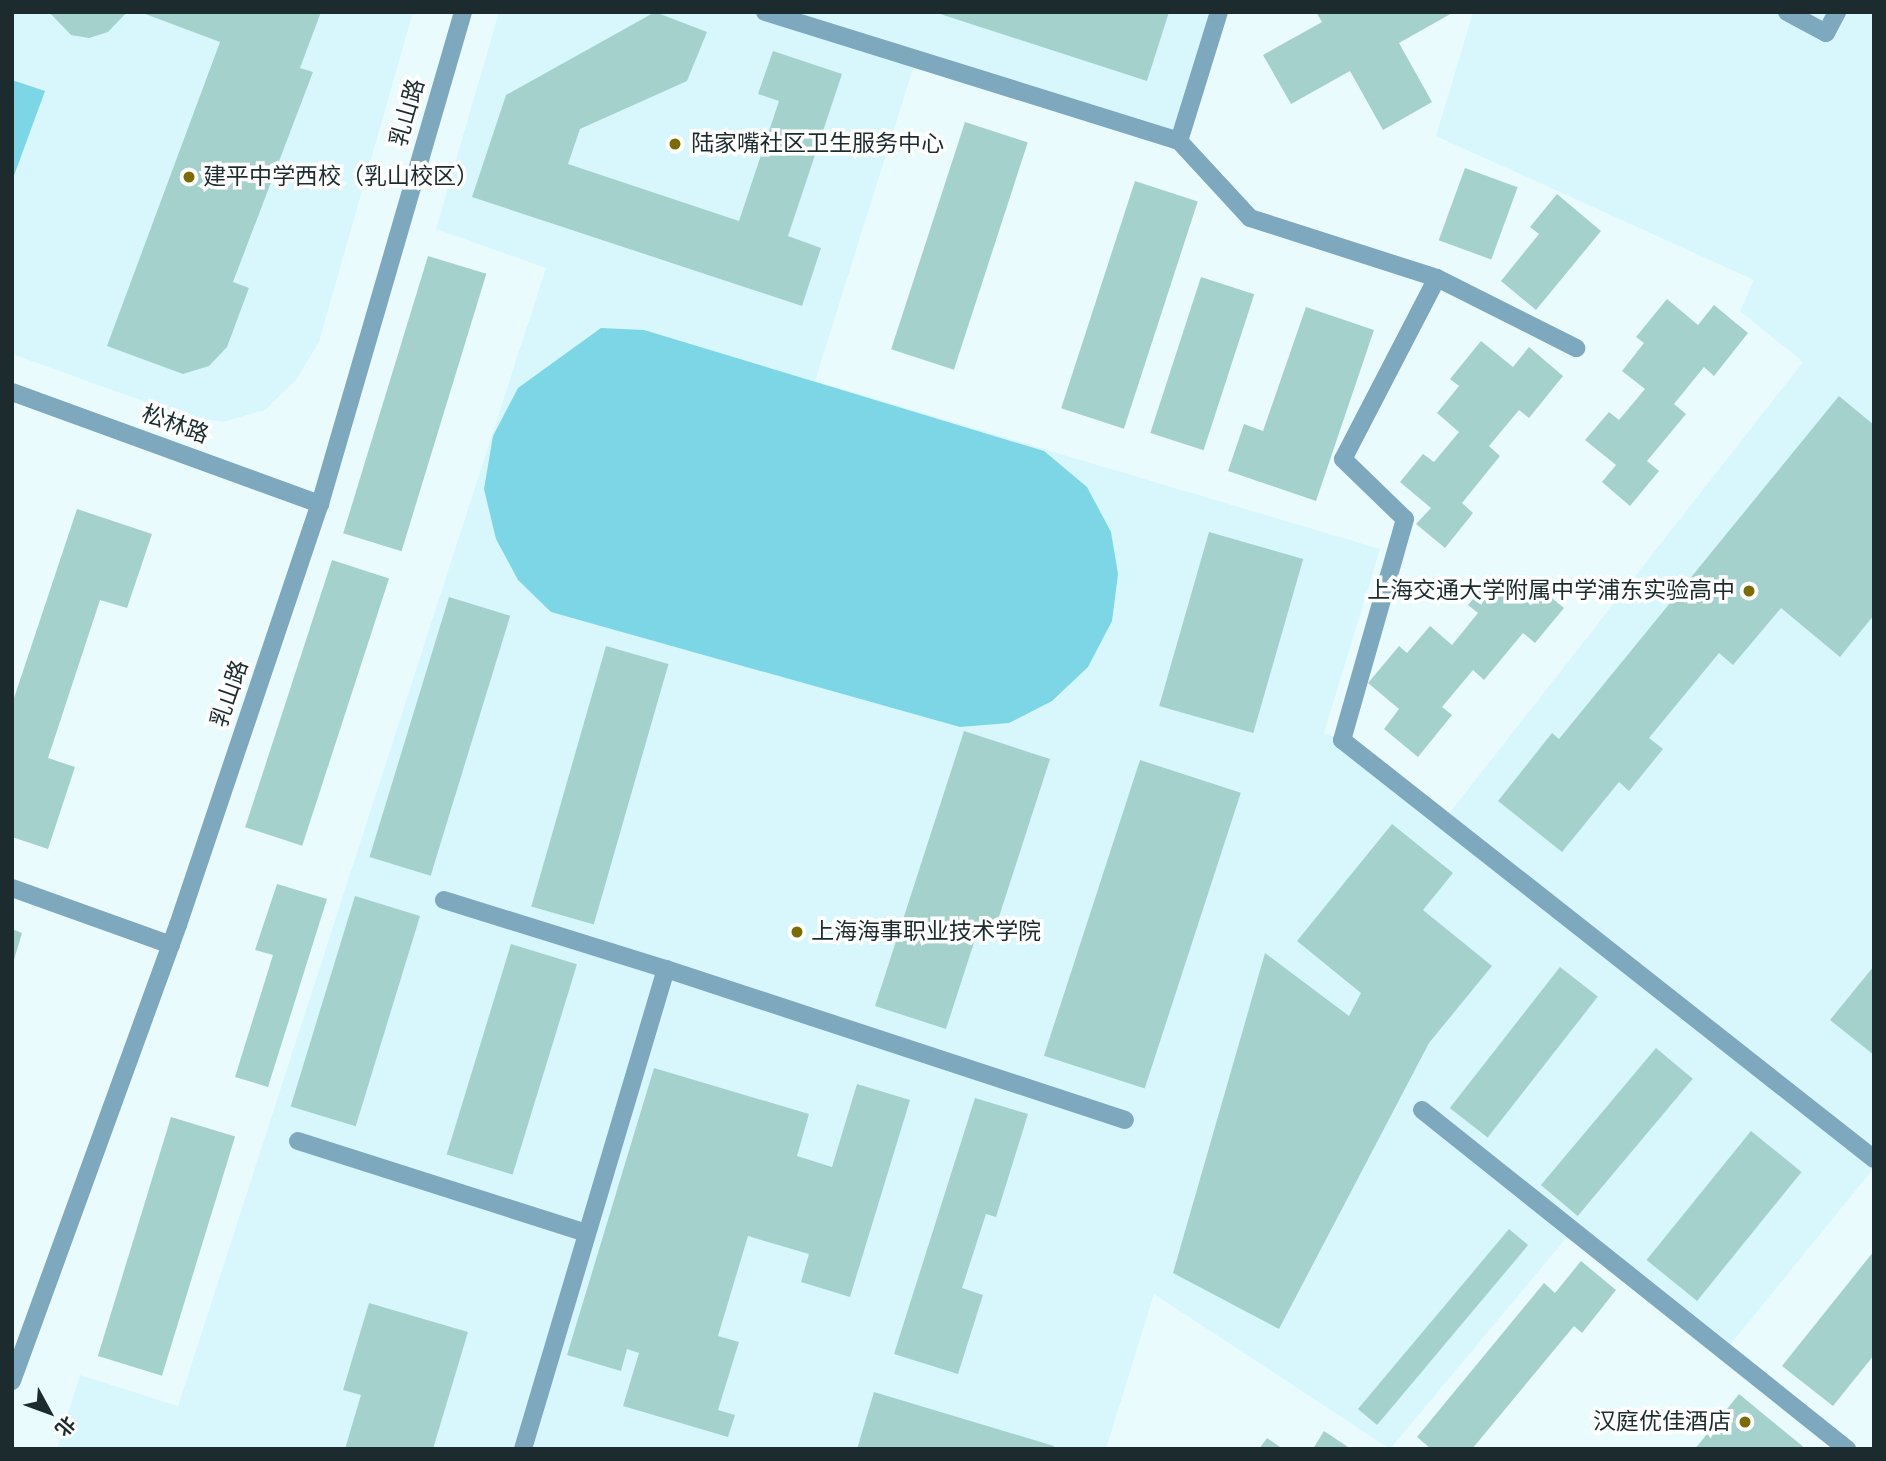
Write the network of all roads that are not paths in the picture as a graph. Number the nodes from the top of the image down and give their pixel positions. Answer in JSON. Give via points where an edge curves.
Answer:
{"nodes":[{"id":1,"x":463,"y":12,"type":"edge"},
{"id":2,"x":765,"y":12,"type":"edge"},
{"id":3,"x":1219,"y":12,"type":"edge"},
{"id":4,"x":1787,"y":12,"type":"edge"},
{"id":5,"x":1837,"y":12,"type":"edge"},
{"id":6,"x":1179,"y":141,"type":"junction"},
{"id":7,"x":1437,"y":278,"type":"junction"},
{"id":8,"x":1576,"y":348,"type":"dead end"},
{"id":9,"x":12,"y":392,"type":"edge"},
{"id":10,"x":320,"y":505,"type":"junction"},
{"id":11,"x":12,"y":888,"type":"edge"},
{"id":12,"x":444,"y":900,"type":"dead end"},
{"id":13,"x":171,"y":945,"type":"junction"},
{"id":14,"x":666,"y":969,"type":"junction"},
{"id":15,"x":1422,"y":1110,"type":"dead end"},
{"id":16,"x":1125,"y":1120,"type":"dead end"},
{"id":17,"x":298,"y":1141,"type":"dead end"},
{"id":18,"x":1874,"y":1159,"type":"edge"},
{"id":19,"x":587,"y":1233,"type":"junction"},
{"id":20,"x":12,"y":1381,"type":"edge"},
{"id":21,"x":523,"y":1449,"type":"edge"},
{"id":22,"x":1847,"y":1449,"type":"edge"}],
"edges":[{"from":1,"to":10,"type":"street","name":"乳山路"},
{"from":2,"to":6,"type":"street"},
{"from":3,"to":6,"type":"street"},
{"from":4,"to":5,"type":"street","via":[[1826,33]]},
{"from":6,"to":7,"type":"street","via":[[1250,218]]},
{"from":7,"to":8,"type":"street"},
{"from":7,"to":18,"type":"street","via":[[1343,458],[1405,519],[1342,740]]},
{"from":9,"to":10,"type":"street","name":"松林路"},
{"from":10,"to":13,"type":"street","name":"乳山路"},
{"from":11,"to":13,"type":"street"},
{"from":12,"to":14,"type":"street"},
{"from":13,"to":20,"type":"street","name":"乳山路"},
{"from":14,"to":16,"type":"street"},
{"from":14,"to":19,"type":"street"},
{"from":15,"to":22,"type":"street"},
{"from":17,"to":19,"type":"street"},
{"from":19,"to":21,"type":"street"}]}
